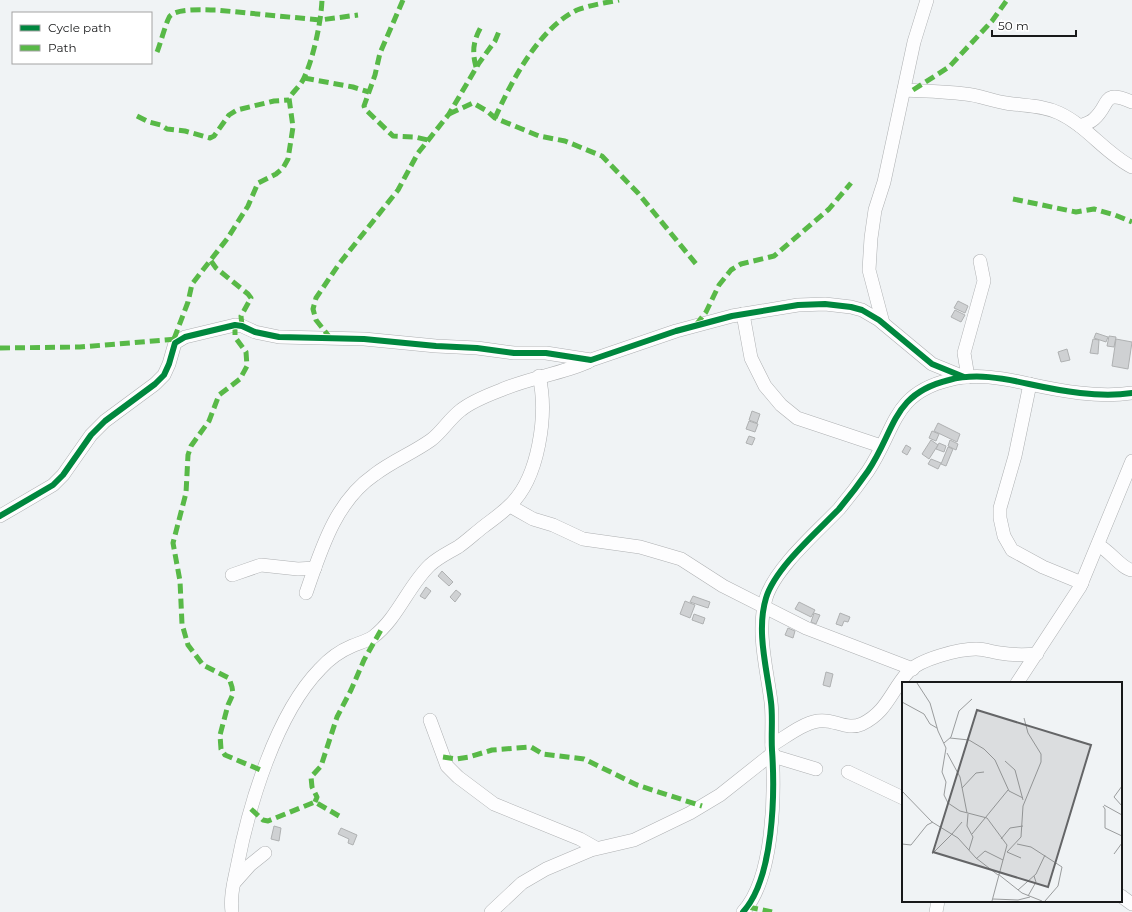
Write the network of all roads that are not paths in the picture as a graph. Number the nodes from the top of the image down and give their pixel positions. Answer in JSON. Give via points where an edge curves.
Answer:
{"nodes":[{"id":1,"x":927,"y":0,"type":"edge"},
{"id":2,"x":904,"y":90,"type":"junction"},
{"id":3,"x":1132,"y":102,"type":"edge"},
{"id":4,"x":1080,"y":126,"type":"junction"},
{"id":5,"x":1132,"y":167,"type":"edge"},
{"id":6,"x":980,"y":261,"type":"dead end"},
{"id":7,"x":743,"y":314,"type":"junction"},
{"id":8,"x":883,"y":323,"type":"junction"},
{"id":9,"x":591,"y":360,"type":"junction"},
{"id":10,"x":538,"y":376,"type":"junction"},
{"id":11,"x":966,"y":377,"type":"junction"},
{"id":12,"x":1030,"y":384,"type":"junction"},
{"id":13,"x":1132,"y":393,"type":"edge"},
{"id":14,"x":881,"y":446,"type":"junction"},
{"id":15,"x":1132,"y":461,"type":"edge"},
{"id":16,"x":510,"y":506,"type":"junction"},
{"id":17,"x":0,"y":516,"type":"edge"},
{"id":18,"x":1098,"y":545,"type":"junction"},
{"id":19,"x":315,"y":568,"type":"junction"},
{"id":20,"x":1132,"y":570,"type":"edge"},
{"id":21,"x":232,"y":575,"type":"dead end"},
{"id":22,"x":1082,"y":583,"type":"junction"},
{"id":23,"x":306,"y":593,"type":"dead end"},
{"id":24,"x":764,"y":608,"type":"junction"},
{"id":25,"x":1037,"y":654,"type":"junction"},
{"id":26,"x":913,"y":669,"type":"junction"},
{"id":27,"x":1019,"y":682,"type":"edge"},
{"id":28,"x":430,"y":720,"type":"dead end"},
{"id":29,"x":773,"y":752,"type":"junction"},
{"id":30,"x":816,"y":769,"type":"dead end"},
{"id":31,"x":848,"y":772,"type":"dead end"},
{"id":32,"x":902,"y":798,"type":"edge"},
{"id":33,"x":596,"y":848,"type":"junction"},
{"id":34,"x":265,"y":853,"type":"dead end"},
{"id":35,"x":233,"y":885,"type":"junction"},
{"id":36,"x":1122,"y":897,"type":"edge"},
{"id":37,"x":938,"y":902,"type":"edge"},
{"id":38,"x":1132,"y":904,"type":"edge"},
{"id":39,"x":232,"y":912,"type":"edge"},
{"id":40,"x":491,"y":912,"type":"edge"},
{"id":41,"x":743,"y":912,"type":"edge"},
{"id":42,"x":936,"y":912,"type":"edge"}],
"edges":[{"from":1,"to":2,"type":"street","via":[[914,42]]},
{"from":2,"to":4,"type":"street","via":[[965,94],[1003,103],[1040,106]]},
{"from":2,"to":8,"type":"street","via":[[884,182],[875,210],[871,238],[869,270]]},
{"from":3,"to":4,"type":"street","via":[[1119,96],[1113,97],[1107,100],[1094,120]]},
{"from":4,"to":5,"type":"street","via":[[1115,157]]},
{"from":6,"to":11,"type":"street","via":[[983,291],[964,353]]},
{"from":7,"to":8,"type":"street","via":[[825,304],[851,306]]},
{"from":7,"to":9,"type":"street","via":[[676,331]]},
{"from":7,"to":14,"type":"street","via":[[751,358],[765,386],[781,405],[797,418]]},
{"from":8,"to":11,"type":"street","via":[[932,364]]},
{"from":9,"to":10,"type":"street"},
{"from":9,"to":17,"type":"street","via":[[546,353],[514,353],[364,339],[279,337],[234,325],[185,337],[175,343],[167,370],[161,378],[100,426],[53,485]]},
{"from":10,"to":16,"type":"street","via":[[542,401],[542,424],[538,446],[527,480]]},
{"from":10,"to":19,"type":"street","via":[[500,390],[462,410],[432,439],[372,476],[350,496],[321,548]]},
{"from":11,"to":12,"type":"street","via":[[1013,380]]},
{"from":11,"to":14,"type":"street","via":[[947,380],[916,393],[902,408]]},
{"from":12,"to":13,"type":"street","via":[[1109,396]]},
{"from":12,"to":22,"type":"street","via":[[1015,456],[1000,508],[1004,536],[1012,550],[1043,567]]},
{"from":14,"to":24,"type":"street","via":[[855,489],[797,552],[777,578]]},
{"from":15,"to":18,"type":"street"},
{"from":16,"to":24,"type":"street","via":[[533,519],[583,539],[669,554]]},
{"from":16,"to":35,"type":"street","via":[[459,546],[440,556],[421,576],[381,630],[372,638],[333,657],[306,686],[284,720],[257,788],[244,828]]},
{"from":18,"to":20,"type":"street","via":[[1113,555],[1122,566]]},
{"from":18,"to":22,"type":"street"},
{"from":19,"to":21,"type":"street","via":[[261,565]]},
{"from":19,"to":23,"type":"street"},
{"from":22,"to":25,"type":"street"},
{"from":24,"to":26,"type":"street","via":[[806,628]]},
{"from":24,"to":29,"type":"street","via":[[762,623],[771,704]]},
{"from":25,"to":26,"type":"street","via":[[1009,654],[974,649],[936,658]]},
{"from":25,"to":27,"type":"street"},
{"from":26,"to":29,"type":"street","via":[[901,682],[886,706],[872,718],[850,727],[829,721],[818,721],[793,732]]},
{"from":28,"to":33,"type":"street","via":[[447,766],[458,777],[494,804]]},
{"from":29,"to":30,"type":"street"},
{"from":29,"to":33,"type":"street","via":[[720,795],[690,813],[634,840]]},
{"from":29,"to":41,"type":"street","via":[[773,808],[767,858],[748,907]]},
{"from":31,"to":32,"type":"street"},
{"from":33,"to":40,"type":"street","via":[[571,857],[522,883]]},
{"from":34,"to":35,"type":"street","via":[[250,865]]},
{"from":35,"to":39,"type":"street"},
{"from":36,"to":38,"type":"street"},
{"from":37,"to":42,"type":"street"}]}
